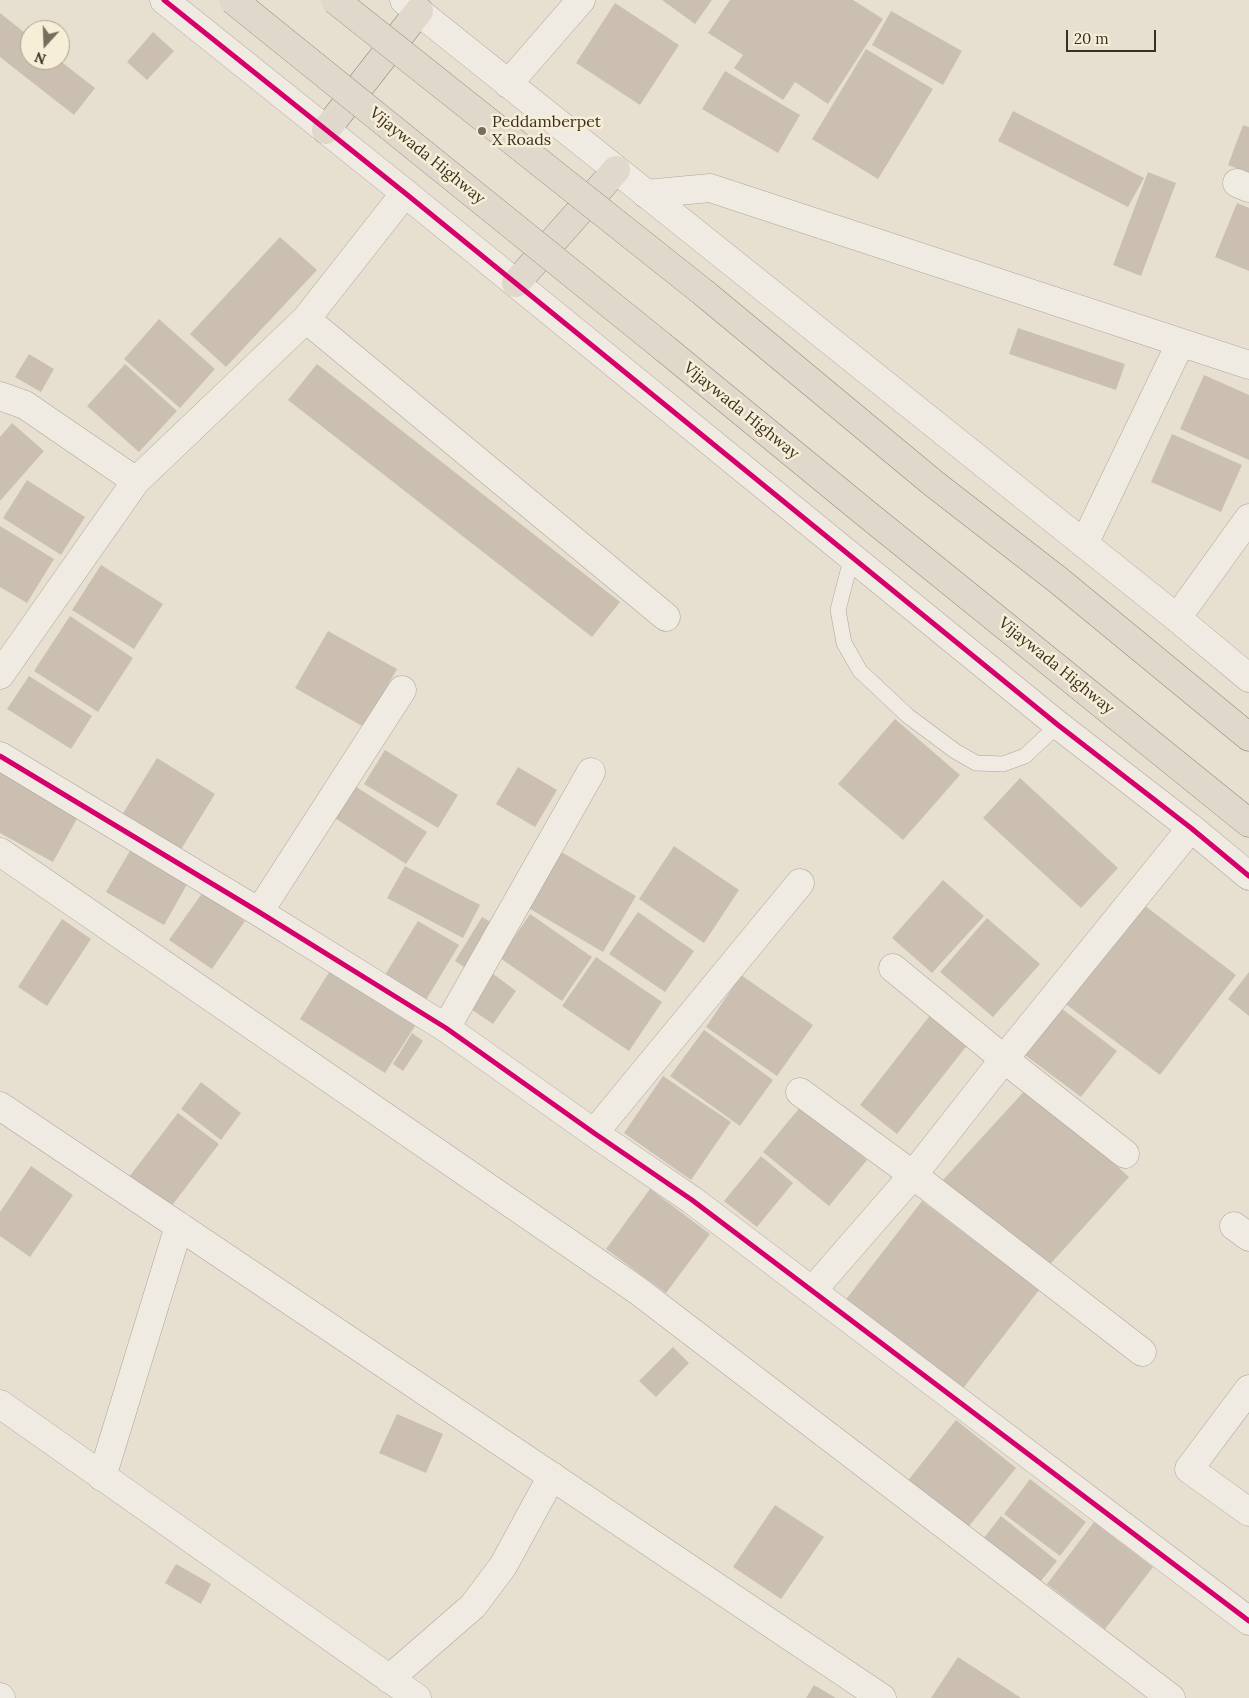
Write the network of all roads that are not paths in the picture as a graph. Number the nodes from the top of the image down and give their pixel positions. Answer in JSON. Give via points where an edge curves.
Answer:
{"nodes":[{"id":1,"x":164,"y":0,"type":"edge"},
{"id":2,"x":233,"y":0,"type":"edge"},
{"id":3,"x":335,"y":0,"type":"edge"},
{"id":4,"x":581,"y":0,"type":"edge"},
{"id":5,"x":411,"y":6,"type":"edge"},
{"id":6,"x":508,"y":84,"type":"junction"},
{"id":7,"x":326,"y":130,"type":"junction"},
{"id":8,"x":616,"y":170,"type":"junction"},
{"id":9,"x":405,"y":193,"type":"junction"},
{"id":10,"x":646,"y":194,"type":"junction"},
{"id":11,"x":516,"y":283,"type":"junction"},
{"id":12,"x":306,"y":319,"type":"junction"},
{"id":13,"x":1180,"y":344,"type":"junction"},
{"id":14,"x":1249,"y":365,"type":"edge"},
{"id":15,"x":0,"y":396,"type":"edge"},
{"id":16,"x":136,"y":481,"type":"junction"},
{"id":17,"x":1249,"y":518,"type":"edge"},
{"id":18,"x":1084,"y":544,"type":"junction"},
{"id":19,"x":852,"y":556,"type":"junction"},
{"id":20,"x":666,"y":618,"type":"dead end"},
{"id":21,"x":1177,"y":618,"type":"junction"},
{"id":22,"x":0,"y":675,"type":"edge"},
{"id":23,"x":1249,"y":678,"type":"edge"},
{"id":24,"x":402,"y":690,"type":"dead end"},
{"id":25,"x":1058,"y":725,"type":"junction"},
{"id":26,"x":1249,"y":737,"type":"edge"},
{"id":27,"x":0,"y":756,"type":"edge"},
{"id":28,"x":591,"y":772,"type":"dead end"},
{"id":29,"x":1249,"y":823,"type":"edge"},
{"id":30,"x":1191,"y":828,"type":"junction"},
{"id":31,"x":2,"y":857,"type":"edge"},
{"id":32,"x":1249,"y":876,"type":"edge"},
{"id":33,"x":800,"y":883,"type":"dead end"},
{"id":34,"x":260,"y":912,"type":"junction"},
{"id":35,"x":893,"y":968,"type":"dead end"},
{"id":36,"x":446,"y":1028,"type":"junction"},
{"id":37,"x":1004,"y":1059,"type":"junction"},
{"id":38,"x":800,"y":1092,"type":"dead end"},
{"id":39,"x":0,"y":1106,"type":"edge"},
{"id":40,"x":594,"y":1133,"type":"junction"},
{"id":41,"x":1125,"y":1154,"type":"dead end"},
{"id":42,"x":913,"y":1175,"type":"junction"},
{"id":43,"x":179,"y":1226,"type":"junction"},
{"id":44,"x":812,"y":1291,"type":"junction"},
{"id":45,"x":1142,"y":1352,"type":"dead end"},
{"id":46,"x":1249,"y":1389,"type":"edge"},
{"id":47,"x":0,"y":1404,"type":"edge"},
{"id":48,"x":552,"y":1476,"type":"junction"},
{"id":49,"x":102,"y":1477,"type":"junction"},
{"id":50,"x":1249,"y":1512,"type":"edge"},
{"id":51,"x":1249,"y":1621,"type":"edge"},
{"id":52,"x":389,"y":1679,"type":"junction"},
{"id":53,"x":417,"y":1698,"type":"edge"},
{"id":54,"x":882,"y":1698,"type":"edge"},
{"id":55,"x":1171,"y":1698,"type":"edge"}],
"edges":[{"from":1,"to":7,"type":"street"},
{"from":2,"to":29,"type":"highway","name":"Vijaywada Highway","bridge":true},
{"from":3,"to":26,"type":"highway","bridge":true,"via":[[704,292],[933,483],[1058,580]]},
{"from":4,"to":6,"type":"street"},
{"from":5,"to":6,"type":"street"},
{"from":5,"to":7,"type":"highway"},
{"from":6,"to":8,"type":"street"},
{"from":7,"to":9,"type":"street"},
{"from":8,"to":10,"type":"street"},
{"from":8,"to":11,"type":"highway"},
{"from":9,"to":11,"type":"street"},
{"from":9,"to":12,"type":"street"},
{"from":10,"to":13,"type":"street","via":[[710,188]]},
{"from":10,"to":18,"type":"street"},
{"from":11,"to":19,"type":"street"},
{"from":12,"to":16,"type":"street"},
{"from":12,"to":20,"type":"street"},
{"from":13,"to":14,"type":"street"},
{"from":13,"to":18,"type":"street"},
{"from":15,"to":16,"type":"street","via":[[25,405]]},
{"from":16,"to":22,"type":"street"},
{"from":17,"to":21,"type":"street"},
{"from":18,"to":21,"type":"street"},
{"from":19,"to":25,"type":"street"},
{"from":19,"to":25,"type":"lane","via":[[838,610],[844,644],[860,671],[908,716],[976,763],[1002,764],[1026,756]]},
{"from":21,"to":23,"type":"street"},
{"from":24,"to":34,"type":"street"},
{"from":25,"to":30,"type":"street"},
{"from":27,"to":34,"type":"street"},
{"from":28,"to":36,"type":"street"},
{"from":30,"to":32,"type":"street"},
{"from":30,"to":37,"type":"street"},
{"from":31,"to":55,"type":"street","via":[[636,1290]]},
{"from":33,"to":40,"type":"street"},
{"from":34,"to":36,"type":"street"},
{"from":35,"to":37,"type":"street"},
{"from":36,"to":40,"type":"street"},
{"from":37,"to":41,"type":"street"},
{"from":37,"to":42,"type":"street"},
{"from":38,"to":42,"type":"street"},
{"from":39,"to":43,"type":"street"},
{"from":40,"to":44,"type":"street","via":[[692,1200]]},
{"from":42,"to":44,"type":"street"},
{"from":42,"to":45,"type":"street"},
{"from":43,"to":48,"type":"street"},
{"from":43,"to":49,"type":"street"},
{"from":44,"to":51,"type":"street"},
{"from":46,"to":50,"type":"street","via":[[1189,1468]]},
{"from":47,"to":49,"type":"street"},
{"from":48,"to":52,"type":"street","via":[[503,1566],[473,1606]]},
{"from":48,"to":54,"type":"street"},
{"from":49,"to":52,"type":"street"},
{"from":52,"to":53,"type":"street"}]}
